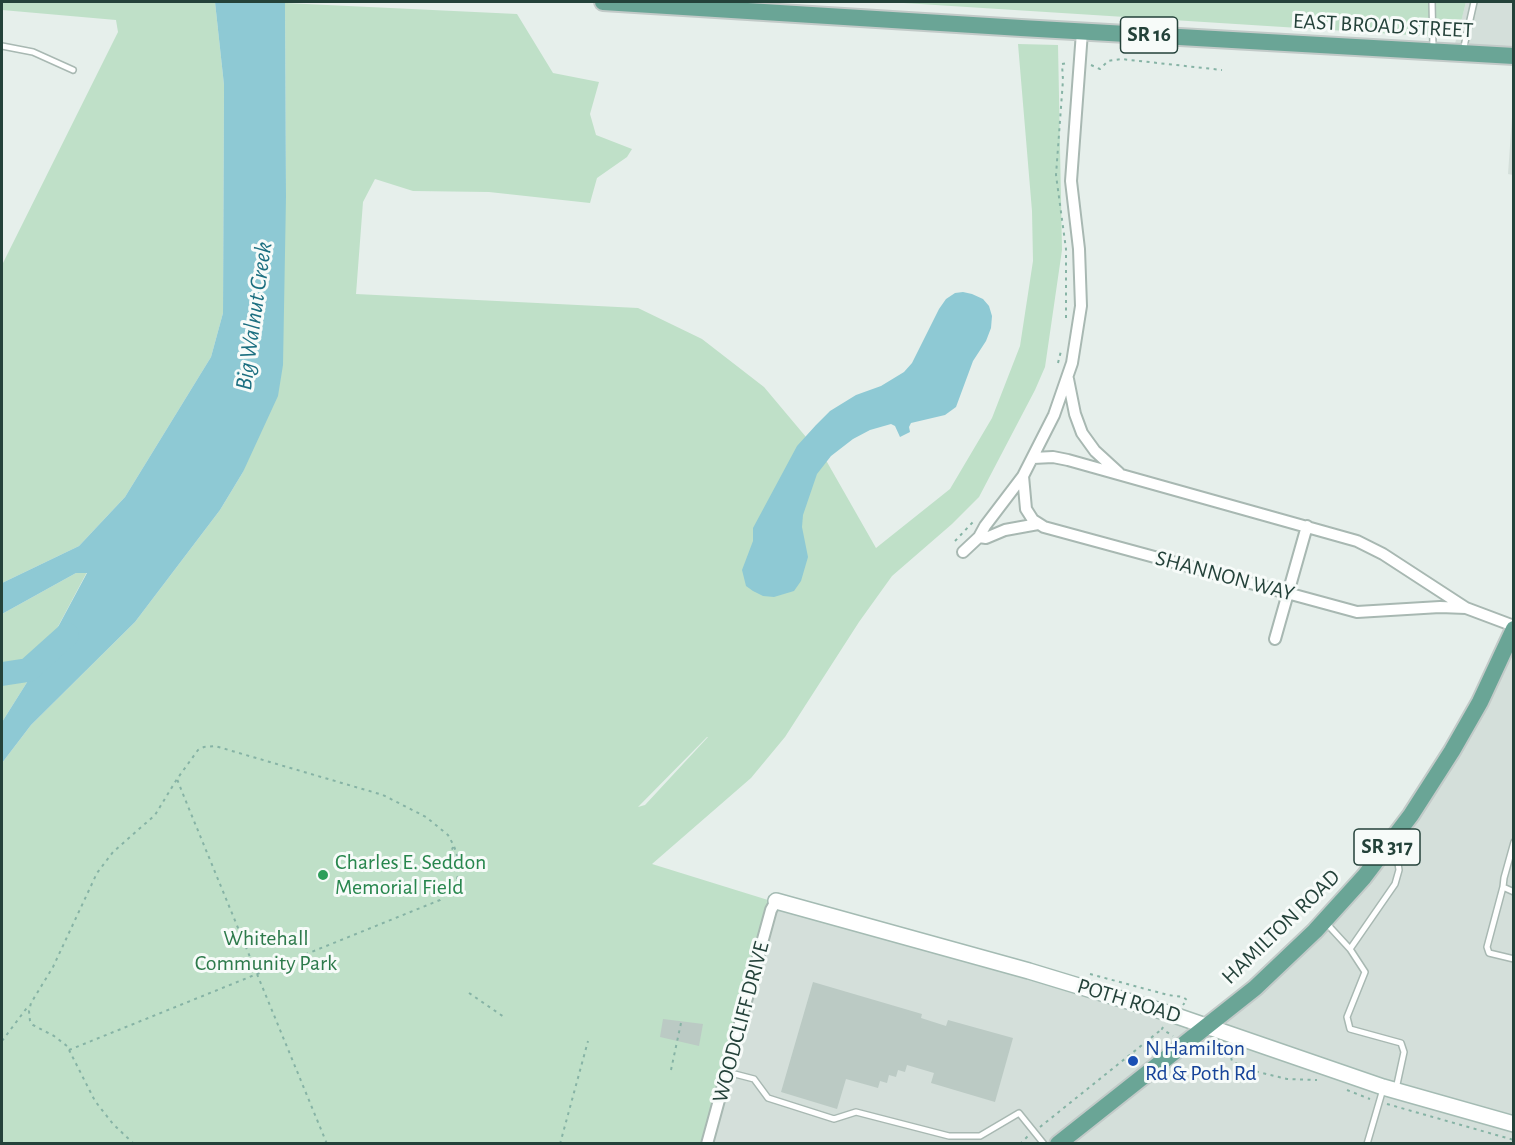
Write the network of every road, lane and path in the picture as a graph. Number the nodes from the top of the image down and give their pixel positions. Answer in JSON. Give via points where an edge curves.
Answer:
{"nodes":[{"id":1,"x":603,"y":2,"type":"edge"},
{"id":2,"x":1432,"y":2,"type":"edge"},
{"id":3,"x":1474,"y":2,"type":"edge"},
{"id":4,"x":1082,"y":32,"type":"junction"},
{"id":5,"x":2,"y":46,"type":"edge"},
{"id":6,"x":1433,"y":50,"type":"junction"},
{"id":7,"x":1463,"y":52,"type":"junction"},
{"id":8,"x":1514,"y":56,"type":"edge"},
{"id":9,"x":1079,"y":64,"type":"junction"},
{"id":10,"x":73,"y":70,"type":"dead end"},
{"id":11,"x":1222,"y":70,"type":"dead end"},
{"id":12,"x":1065,"y":324,"type":"dead end"},
{"id":13,"x":1061,"y":349,"type":"dead end"},
{"id":14,"x":1058,"y":367,"type":"dead end"},
{"id":15,"x":1068,"y":379,"type":"junction"},
{"id":16,"x":1033,"y":458,"type":"junction"},
{"id":17,"x":1123,"y":475,"type":"junction"},
{"id":18,"x":1023,"y":476,"type":"junction"},
{"id":19,"x":1038,"y":524,"type":"junction"},
{"id":20,"x":1307,"y":526,"type":"junction"},
{"id":21,"x":979,"y":537,"type":"junction"},
{"id":22,"x":963,"y":552,"type":"dead end"},
{"id":23,"x":1288,"y":593,"type":"junction"},
{"id":24,"x":1467,"y":608,"type":"junction"},
{"id":25,"x":1514,"y":627,"type":"edge"},
{"id":26,"x":1275,"y":639,"type":"dead end"},
{"id":27,"x":177,"y":779,"type":"junction"},
{"id":28,"x":1514,"y":842,"type":"edge"},
{"id":29,"x":1389,"y":845,"type":"junction"},
{"id":30,"x":454,"y":846,"type":"junction"},
{"id":31,"x":1503,"y":887,"type":"junction"},
{"id":32,"x":1514,"y":892,"type":"edge"},
{"id":33,"x":447,"y":894,"type":"junction"},
{"id":34,"x":776,"y":901,"type":"joint"},
{"id":35,"x":1324,"y":921,"type":"junction"},
{"id":36,"x":1350,"y":949,"type":"junction"},
{"id":37,"x":1514,"y":959,"type":"edge"},
{"id":38,"x":257,"y":974,"type":"junction"},
{"id":39,"x":469,"y":993,"type":"dead end"},
{"id":40,"x":30,"y":1003,"type":"junction"},
{"id":41,"x":504,"y":1017,"type":"dead end"},
{"id":42,"x":681,"y":1023,"type":"dead end"},
{"id":43,"x":1208,"y":1025,"type":"junction"},
{"id":44,"x":1162,"y":1029,"type":"dead end"},
{"id":45,"x":2,"y":1041,"type":"edge"},
{"id":46,"x":588,"y":1041,"type":"dead end"},
{"id":47,"x":69,"y":1050,"type":"junction"},
{"id":48,"x":671,"y":1070,"type":"dead end"},
{"id":49,"x":727,"y":1072,"type":"junction"},
{"id":50,"x":1389,"y":1089,"type":"junction"},
{"id":51,"x":1514,"y":1124,"type":"edge"},
{"id":52,"x":1034,"y":1131,"type":"junction"},
{"id":53,"x":134,"y":1143,"type":"edge"},
{"id":54,"x":327,"y":1143,"type":"edge"},
{"id":55,"x":560,"y":1143,"type":"edge"},
{"id":56,"x":707,"y":1143,"type":"edge"},
{"id":57,"x":1020,"y":1143,"type":"edge"},
{"id":58,"x":1044,"y":1143,"type":"edge"},
{"id":59,"x":1058,"y":1143,"type":"edge"},
{"id":60,"x":1367,"y":1143,"type":"edge"}],
"edges":[{"from":1,"to":4,"type":"main road","name":"EAST BROAD STREET","number":"SR 16"},
{"from":2,"to":6,"type":"lane"},
{"from":3,"to":7,"type":"lane"},
{"from":4,"to":6,"type":"main road","name":"EAST BROAD STREET","number":"SR 16"},
{"from":4,"to":9,"type":"street"},
{"from":5,"to":10,"type":"lane","via":[[33,52]]},
{"from":6,"to":7,"type":"main road","name":"EAST BROAD STREET","number":"SR 16"},
{"from":7,"to":8,"type":"main road","name":"EAST BROAD STREET","number":"SR 16"},
{"from":9,"to":11,"type":"path","via":[[1100,69],[1108,61],[1121,59]]},
{"from":9,"to":12,"type":"path","via":[[1062,64],[1056,175],[1066,249]]},
{"from":9,"to":15,"type":"street","via":[[1071,181],[1081,306]]},
{"from":13,"to":14,"type":"path"},
{"from":15,"to":16,"type":"street"},
{"from":15,"to":17,"type":"street","name":"SHANNON WAY","via":[[1082,432],[1103,460]]},
{"from":16,"to":17,"type":"street","name":"SHANNON WAY","via":[[1060,458]]},
{"from":16,"to":18,"type":"street"},
{"from":17,"to":20,"type":"street","name":"SHANNON WAY"},
{"from":18,"to":19,"type":"street","via":[[1026,509]]},
{"from":18,"to":21,"type":"street"},
{"from":19,"to":21,"type":"street"},
{"from":19,"to":23,"type":"street","name":"SHANNON WAY"},
{"from":20,"to":23,"type":"street"},
{"from":20,"to":24,"type":"street","name":"SHANNON WAY","via":[[1370,546]]},
{"from":21,"to":22,"type":"street"},
{"from":23,"to":24,"type":"street","name":"SHANNON WAY","via":[[1357,612]]},
{"from":23,"to":26,"type":"street"},
{"from":24,"to":25,"type":"street","name":"SHANNON WAY"},
{"from":25,"to":29,"type":"main road","name":"HAMILTON ROAD","number":"SR 317","via":[[1480,702],[1452,751]]},
{"from":27,"to":30,"type":"path","via":[[198,750],[215,746],[400,802],[438,826]]},
{"from":27,"to":38,"type":"path"},
{"from":27,"to":40,"type":"path","via":[[155,815],[113,852],[97,873],[53,967]]},
{"from":28,"to":31,"type":"lane"},
{"from":29,"to":35,"type":"main road","name":"HAMILTON ROAD","number":"SR 317"},
{"from":29,"to":36,"type":"lane","via":[[1398,862],[1395,884]]},
{"from":30,"to":33,"type":"path","via":[[449,857]]},
{"from":30,"to":33,"type":"path","via":[[458,876]]},
{"from":31,"to":32,"type":"lane"},
{"from":31,"to":37,"type":"lane","via":[[1487,947],[1489,953]]},
{"from":33,"to":38,"type":"path"},
{"from":34,"to":43,"type":"street","name":"POTH ROAD"},
{"from":34,"to":49,"type":"street","name":"WOODCLIFF DRIVE"},
{"from":35,"to":36,"type":"lane"},
{"from":35,"to":43,"type":"main road","name":"HAMILTON ROAD","number":"SR 317","via":[[1255,988]]},
{"from":36,"to":50,"type":"lane","via":[[1365,972],[1347,1017],[1350,1029],[1401,1043],[1404,1052]]},
{"from":38,"to":47,"type":"path"},
{"from":38,"to":54,"type":"path"},
{"from":39,"to":41,"type":"path"},
{"from":40,"to":45,"type":"path"},
{"from":40,"to":47,"type":"path","via":[[33,1026],[54,1036]]},
{"from":42,"to":48,"type":"path"},
{"from":43,"to":50,"type":"street","name":"POTH ROAD"},
{"from":43,"to":59,"type":"main road","name":"HAMILTON ROAD","number":"SR 317"},
{"from":44,"to":52,"type":"path"},
{"from":46,"to":55,"type":"path"},
{"from":47,"to":53,"type":"path","via":[[94,1101]]},
{"from":49,"to":52,"type":"lane","via":[[754,1079],[768,1098],[834,1119],[856,1112],[950,1136],[980,1136],[1019,1113]]},
{"from":49,"to":56,"type":"street","name":"WOODCLIFF DRIVE"},
{"from":50,"to":51,"type":"street","name":"POTH ROAD"},
{"from":50,"to":60,"type":"lane"},
{"from":52,"to":57,"type":"path"},
{"from":52,"to":58,"type":"lane"}]}
